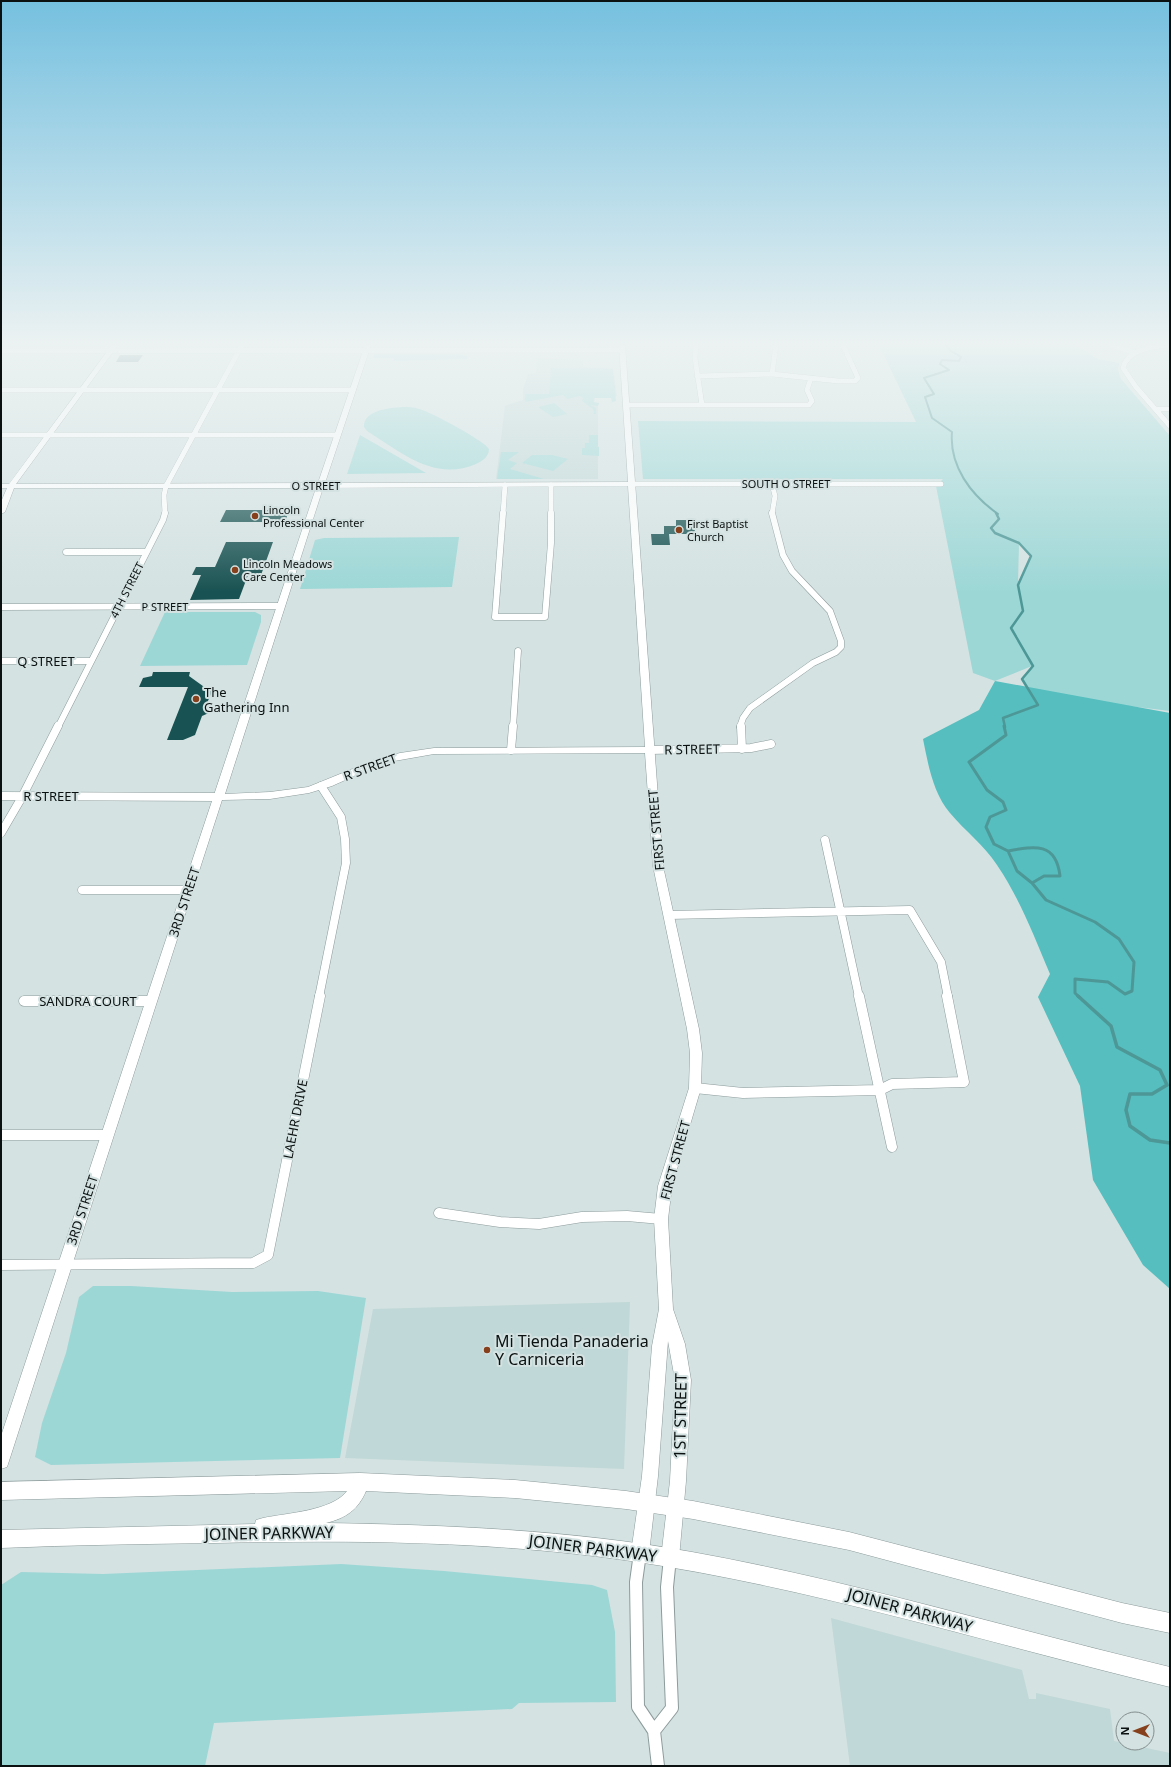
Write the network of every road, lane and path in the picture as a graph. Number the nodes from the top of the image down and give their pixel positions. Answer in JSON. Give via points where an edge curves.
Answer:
{"nodes":[{"id":1,"x":54,"y":427,"type":"edge"},
{"id":2,"x":197,"y":427,"type":"edge"},
{"id":3,"x":340,"y":427,"type":"edge"},
{"id":4,"x":627,"y":427,"type":"edge"},
{"id":5,"x":1,"y":435,"type":"edge"},
{"id":6,"x":48,"y":435,"type":"junction"},
{"id":7,"x":193,"y":435,"type":"junction"},
{"id":8,"x":337,"y":435,"type":"junction"},
{"id":9,"x":631,"y":484,"type":"junction"},
{"id":10,"x":772,"y":484,"type":"junction"},
{"id":11,"x":941,"y":484,"type":"dead end"},
{"id":12,"x":505,"y":485,"type":"junction"},
{"id":13,"x":551,"y":485,"type":"junction"},
{"id":14,"x":1,"y":486,"type":"edge"},
{"id":15,"x":11,"y":486,"type":"junction"},
{"id":16,"x":166,"y":486,"type":"junction"},
{"id":17,"x":320,"y":486,"type":"junction"},
{"id":18,"x":1,"y":512,"type":"edge"},
{"id":19,"x":66,"y":552,"type":"dead end"},
{"id":20,"x":146,"y":552,"type":"junction"},
{"id":21,"x":1,"y":606,"type":"edge"},
{"id":22,"x":281,"y":606,"type":"junction"},
{"id":23,"x":119,"y":607,"type":"junction"},
{"id":24,"x":518,"y":651,"type":"dead end"},
{"id":25,"x":1,"y":661,"type":"edge"},
{"id":26,"x":91,"y":661,"type":"junction"},
{"id":27,"x":771,"y":744,"type":"dead end"},
{"id":28,"x":742,"y":748,"type":"junction"},
{"id":29,"x":512,"y":750,"type":"junction"},
{"id":30,"x":649,"y":750,"type":"junction"},
{"id":31,"x":322,"y":786,"type":"junction"},
{"id":32,"x":1,"y":796,"type":"edge"},
{"id":33,"x":22,"y":796,"type":"junction"},
{"id":34,"x":218,"y":797,"type":"junction"},
{"id":35,"x":1,"y":833,"type":"edge"},
{"id":36,"x":825,"y":840,"type":"dead end"},
{"id":37,"x":82,"y":890,"type":"dead end"},
{"id":38,"x":188,"y":890,"type":"junction"},
{"id":39,"x":842,"y":913,"type":"junction"},
{"id":40,"x":669,"y":915,"type":"junction"},
{"id":41,"x":24,"y":1001,"type":"dead end"},
{"id":42,"x":151,"y":1001,"type":"junction"},
{"id":43,"x":694,"y":1088,"type":"junction"},
{"id":44,"x":880,"y":1090,"type":"junction"},
{"id":45,"x":1,"y":1135,"type":"edge"},
{"id":46,"x":107,"y":1135,"type":"junction"},
{"id":47,"x":892,"y":1147,"type":"dead end"},
{"id":48,"x":439,"y":1213,"type":"dead end"},
{"id":49,"x":661,"y":1219,"type":"junction"},
{"id":50,"x":65,"y":1264,"type":"junction"},
{"id":51,"x":1,"y":1265,"type":"edge"},
{"id":52,"x":666,"y":1309,"type":"junction"},
{"id":53,"x":1,"y":1461,"type":"edge"},
{"id":54,"x":360,"y":1482,"type":"junction"},
{"id":55,"x":1,"y":1491,"type":"edge"},
{"id":56,"x":646,"y":1503,"type":"junction"},
{"id":57,"x":675,"y":1507,"type":"junction"},
{"id":58,"x":237,"y":1533,"type":"junction"},
{"id":59,"x":1,"y":1539,"type":"edge"},
{"id":60,"x":640,"y":1553,"type":"junction"},
{"id":61,"x":670,"y":1558,"type":"junction"},
{"id":62,"x":1170,"y":1623,"type":"edge"},
{"id":63,"x":1170,"y":1677,"type":"edge"},
{"id":64,"x":654,"y":1731,"type":"junction"},
{"id":65,"x":658,"y":1766,"type":"edge"}],
"edges":[{"from":1,"to":6,"type":"street"},
{"from":2,"to":7,"type":"street","name":"4TH STREET"},
{"from":3,"to":8,"type":"street","name":"3RD STREET"},
{"from":4,"to":9,"type":"street","name":"FIRST STREET"},
{"from":5,"to":6,"type":"street"},
{"from":6,"to":7,"type":"street"},
{"from":6,"to":15,"type":"street"},
{"from":7,"to":8,"type":"street"},
{"from":7,"to":16,"type":"street","name":"4TH STREET"},
{"from":8,"to":17,"type":"street","name":"3RD STREET"},
{"from":9,"to":10,"type":"street","name":"SOUTH O STREET"},
{"from":9,"to":13,"type":"street","name":"O STREET"},
{"from":9,"to":30,"type":"street","name":"FIRST STREET"},
{"from":10,"to":11,"type":"street","name":"SOUTH O STREET"},
{"from":10,"to":28,"type":"street","via":[[772,512],[782,555],[792,571],[830,611],[841,647],[813,663],[750,708],[742,718],[739,732]]},
{"from":12,"to":13,"type":"street","name":"O STREET"},
{"from":12,"to":13,"type":"street","via":[[495,617],[545,617],[551,543]]},
{"from":12,"to":17,"type":"street","name":"O STREET"},
{"from":14,"to":15,"type":"street","name":"O STREET"},
{"from":15,"to":16,"type":"street","name":"O STREET"},
{"from":15,"to":18,"type":"street"},
{"from":16,"to":17,"type":"street","name":"O STREET"},
{"from":16,"to":20,"type":"street","name":"4TH STREET","via":[[163,496],[166,514]]},
{"from":17,"to":22,"type":"street","name":"3RD STREET"},
{"from":19,"to":20,"type":"street"},
{"from":20,"to":23,"type":"street","name":"4TH STREET"},
{"from":21,"to":23,"type":"street","name":"P STREET"},
{"from":22,"to":23,"type":"street","name":"P STREET"},
{"from":22,"to":34,"type":"street","name":"3RD STREET"},
{"from":23,"to":26,"type":"street","name":"4TH STREET"},
{"from":24,"to":29,"type":"street"},
{"from":25,"to":26,"type":"street","name":"Q STREET"},
{"from":26,"to":33,"type":"street","name":"4TH STREET"},
{"from":27,"to":28,"type":"street","name":"R STREET","via":[[761,748]]},
{"from":28,"to":30,"type":"street","name":"R STREET"},
{"from":29,"to":30,"type":"street","name":"R STREET"},
{"from":29,"to":31,"type":"street","name":"R STREET","via":[[408,754],[381,761]]},
{"from":30,"to":40,"type":"street","name":"FIRST STREET","via":[[658,866]]},
{"from":31,"to":34,"type":"street","name":"R STREET","via":[[276,796]]},
{"from":31,"to":50,"type":"street","name":"LAEHR DRIVE","via":[[340,817],[345,839],[346,863],[268,1255],[253,1263]]},
{"from":32,"to":33,"type":"street","name":"R STREET"},
{"from":33,"to":34,"type":"street","name":"R STREET"},
{"from":33,"to":35,"type":"street","name":"4TH STREET"},
{"from":34,"to":38,"type":"street","name":"3RD STREET"},
{"from":36,"to":39,"type":"street"},
{"from":37,"to":38,"type":"street"},
{"from":38,"to":42,"type":"street","name":"3RD STREET"},
{"from":39,"to":40,"type":"street"},
{"from":39,"to":44,"type":"street"},
{"from":39,"to":44,"type":"street","via":[[910,910],[941,962],[964,1082],[892,1084]]},
{"from":40,"to":43,"type":"street","name":"FIRST STREET","via":[[693,1029],[696,1053]]},
{"from":41,"to":42,"type":"street","name":"SANDRA COURT"},
{"from":42,"to":46,"type":"street","name":"3RD STREET"},
{"from":43,"to":44,"type":"street","via":[[743,1094]]},
{"from":43,"to":49,"type":"street","name":"FIRST STREET","via":[[665,1186]]},
{"from":44,"to":47,"type":"street"},
{"from":45,"to":46,"type":"street"},
{"from":46,"to":50,"type":"street","name":"3RD STREET"},
{"from":48,"to":49,"type":"street","via":[[500,1222],[539,1224],[582,1217],[627,1216]]},
{"from":49,"to":52,"type":"street","name":"FIRST STREET"},
{"from":50,"to":51,"type":"street"},
{"from":50,"to":53,"type":"street","name":"3RD STREET"},
{"from":52,"to":56,"type":"street","name":"1ST STREET","via":[[660,1346]]},
{"from":52,"to":57,"type":"street","name":"1ST STREET","via":[[677,1344],[683,1380]]},
{"from":54,"to":55,"type":"main road"},
{"from":54,"to":56,"type":"main road","via":[[515,1489]]},
{"from":54,"to":58,"type":"main road","via":[[358,1492],[346,1506],[326,1514]]},
{"from":56,"to":57,"type":"main road"},
{"from":56,"to":60,"type":"street","name":"1ST STREET"},
{"from":57,"to":61,"type":"street","name":"1ST STREET"},
{"from":57,"to":62,"type":"main road","via":[[849,1541],[1114,1611]]},
{"from":58,"to":59,"type":"main road","name":"JOINER PARKWAY"},
{"from":58,"to":60,"type":"main road","name":"JOINER PARKWAY","via":[[352,1532],[448,1535],[557,1543]]},
{"from":60,"to":61,"type":"main road","name":"JOINER PARKWAY"},
{"from":60,"to":64,"type":"street","name":"1ST STREET","via":[[636,1582],[638,1707]]},
{"from":61,"to":63,"type":"main road","name":"JOINER PARKWAY","via":[[833,1590],[1084,1657]]},
{"from":61,"to":64,"type":"street","name":"1ST STREET","via":[[667,1587],[672,1708]]},
{"from":64,"to":65,"type":"street","name":"1ST STREET"}]}
